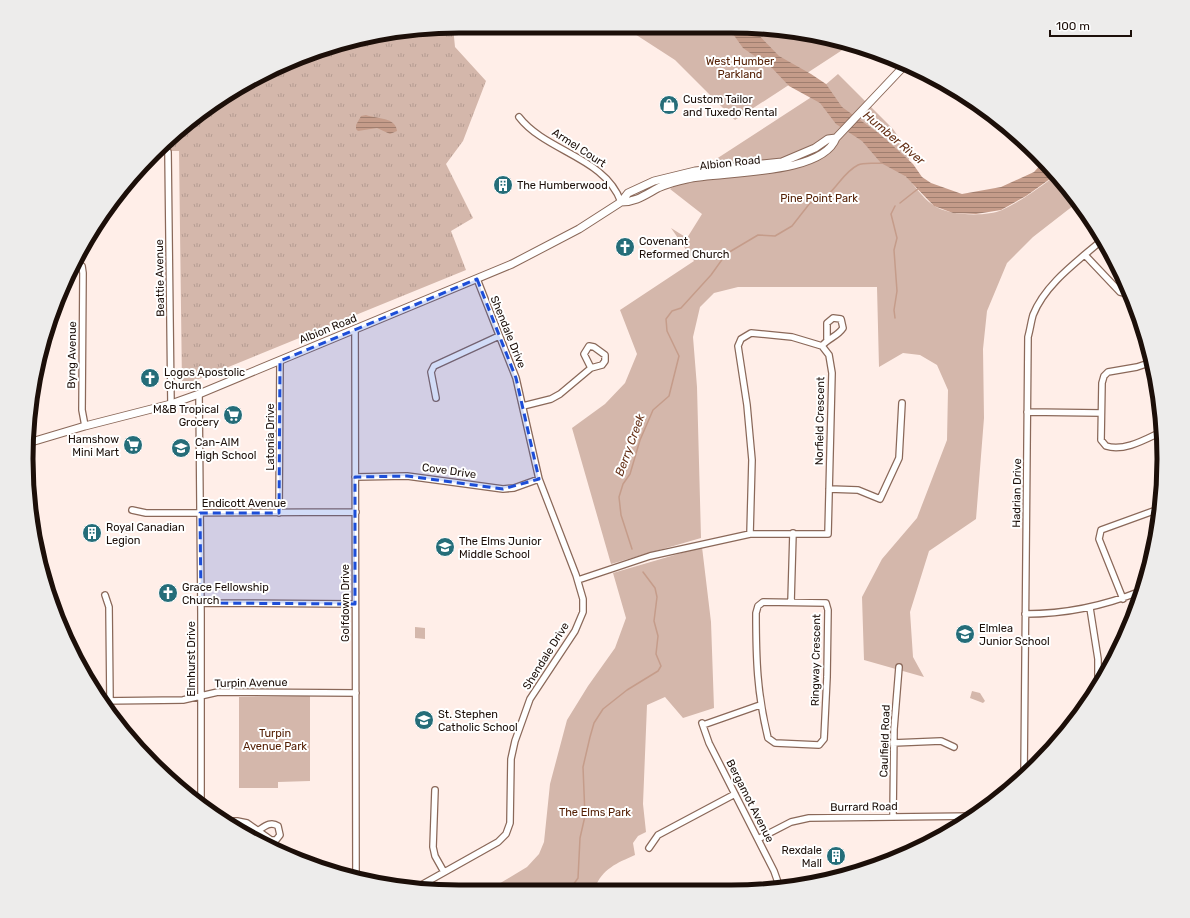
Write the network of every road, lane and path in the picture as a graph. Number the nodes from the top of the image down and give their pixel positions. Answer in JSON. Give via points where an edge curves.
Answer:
{"nodes":[{"id":1,"x":902,"y":69,"type":"edge"},
{"id":2,"x":519,"y":117,"type":"dead end"},
{"id":3,"x":168,"y":152,"type":"dead end"},
{"id":4,"x":622,"y":202,"type":"junction"},
{"id":5,"x":1098,"y":243,"type":"edge"},
{"id":6,"x":1084,"y":255,"type":"junction"},
{"id":7,"x":80,"y":265,"type":"edge"},
{"id":8,"x":477,"y":279,"type":"junction"},
{"id":9,"x":1124,"y":293,"type":"edge"},
{"id":10,"x":355,"y":330,"type":"junction"},
{"id":11,"x":499,"y":336,"type":"junction"},
{"id":12,"x":827,"y":339,"type":"dead end"},
{"id":13,"x":822,"y":346,"type":"junction"},
{"id":14,"x":280,"y":361,"type":"junction"},
{"id":15,"x":1146,"y":364,"type":"edge"},
{"id":16,"x":591,"y":368,"type":"dead end"},
{"id":17,"x":199,"y":394,"type":"junction"},
{"id":18,"x":436,"y":398,"type":"dead end"},
{"id":19,"x":902,"y":403,"type":"dead end"},
{"id":20,"x":171,"y":404,"type":"junction"},
{"id":21,"x":523,"y":406,"type":"junction"},
{"id":22,"x":1027,"y":412,"type":"junction"},
{"id":23,"x":1101,"y":413,"type":"junction"},
{"id":24,"x":85,"y":426,"type":"junction"},
{"id":25,"x":1156,"y":434,"type":"edge"},
{"id":26,"x":34,"y":442,"type":"edge"},
{"id":27,"x":355,"y":477,"type":"junction"},
{"id":28,"x":539,"y":479,"type":"junction"},
{"id":29,"x":829,"y":489,"type":"junction"},
{"id":30,"x":132,"y":510,"type":"dead end"},
{"id":31,"x":1153,"y":511,"type":"edge"},
{"id":32,"x":356,"y":512,"type":"junction"},
{"id":33,"x":200,"y":513,"type":"junction"},
{"id":34,"x":279,"y":513,"type":"junction"},
{"id":35,"x":793,"y":533,"type":"junction"},
{"id":36,"x":750,"y":534,"type":"junction"},
{"id":37,"x":578,"y":580,"type":"junction"},
{"id":38,"x":1135,"y":594,"type":"edge"},
{"id":39,"x":105,"y":595,"type":"dead end"},
{"id":40,"x":1123,"y":599,"type":"junction"},
{"id":41,"x":791,"y":602,"type":"junction"},
{"id":42,"x":201,"y":603,"type":"junction"},
{"id":43,"x":355,"y":604,"type":"junction"},
{"id":44,"x":1090,"y":608,"type":"junction"},
{"id":45,"x":1025,"y":614,"type":"junction"},
{"id":46,"x":899,"y":667,"type":"dead end"},
{"id":47,"x":1098,"y":675,"type":"edge"},
{"id":48,"x":356,"y":692,"type":"junction"},
{"id":49,"x":201,"y":696,"type":"junction"},
{"id":50,"x":110,"y":701,"type":"joint"},
{"id":51,"x":760,"y":705,"type":"junction"},
{"id":52,"x":893,"y":743,"type":"junction"},
{"id":53,"x":954,"y":747,"type":"dead end"},
{"id":54,"x":1024,"y":768,"type":"edge"},
{"id":55,"x":435,"y":790,"type":"dead end"},
{"id":56,"x":735,"y":794,"type":"junction"},
{"id":57,"x":201,"y":798,"type":"edge"},
{"id":58,"x":963,"y":816,"type":"edge"},
{"id":59,"x":894,"y":817,"type":"junction"},
{"id":60,"x":236,"y":822,"type":"edge"},
{"id":61,"x":258,"y":830,"type":"dead end"},
{"id":62,"x":758,"y":839,"type":"junction"},
{"id":63,"x":649,"y":848,"type":"dead end"},
{"id":64,"x":356,"y":872,"type":"edge"},
{"id":65,"x":444,"y":872,"type":"junction"},
{"id":66,"x":779,"y":882,"type":"edge"},
{"id":67,"x":424,"y":883,"type":"edge"}],
"edges":[{"from":1,"to":4,"type":"main road","name":"Albion Road","via":[[836,138],[828,138],[816,148],[782,162],[676,174],[654,180],[628,193]]},
{"from":2,"to":4,"type":"street","name":"Armel Court","via":[[528,128],[598,171],[618,191]]},
{"from":3,"to":20,"type":"street","name":"Beattie Avenue"},
{"from":4,"to":8,"type":"main road","name":"Albion Road","via":[[567,235]]},
{"from":5,"to":6,"type":"street","name":"Hadrian Drive"},
{"from":6,"to":9,"type":"street"},
{"from":6,"to":22,"type":"street","name":"Hadrian Drive","via":[[1048,291],[1033,315],[1028,337]]},
{"from":7,"to":24,"type":"street","name":"Byng Avenue","via":[[83,273],[82,410]]},
{"from":8,"to":10,"type":"main road","name":"Albion Road"},
{"from":8,"to":11,"type":"street","name":"Shendale Drive"},
{"from":10,"to":14,"type":"main road","name":"Albion Road"},
{"from":10,"to":27,"type":"street","name":"Golfdown Drive"},
{"from":11,"to":18,"type":"street","via":[[434,366],[432,372]]},
{"from":11,"to":21,"type":"street","name":"Shendale Drive","via":[[516,378]]},
{"from":12,"to":13,"type":"street"},
{"from":13,"to":29,"type":"street","name":"Norfield Crescent","via":[[828,355],[832,373]]},
{"from":13,"to":36,"type":"street","via":[[792,337],[752,333],[741,339],[738,346],[752,460]]},
{"from":14,"to":17,"type":"main road","name":"Albion Road"},
{"from":14,"to":34,"type":"street","name":"Latonia Drive"},
{"from":15,"to":23,"type":"street","via":[[1105,374],[1102,383]]},
{"from":16,"to":21,"type":"street","via":[[560,394]]},
{"from":17,"to":20,"type":"main road","name":"Albion Road"},
{"from":17,"to":33,"type":"street","name":"Elmhurst Drive"},
{"from":19,"to":29,"type":"street","via":[[899,458],[880,499],[858,490]]},
{"from":20,"to":24,"type":"main road","name":"Albion Road"},
{"from":21,"to":28,"type":"street","name":"Shendale Drive"},
{"from":22,"to":23,"type":"street"},
{"from":22,"to":45,"type":"street","name":"Hadrian Drive"},
{"from":23,"to":25,"type":"street","via":[[1101,440],[1110,448],[1136,443]]},
{"from":24,"to":26,"type":"main road","name":"Albion Road"},
{"from":27,"to":28,"type":"street","name":"Cove Drive","via":[[407,476],[503,489]]},
{"from":27,"to":32,"type":"street","name":"Golfdown Drive"},
{"from":28,"to":37,"type":"street","name":"Shendale Drive"},
{"from":29,"to":35,"type":"street","name":"Norfield Crescent","via":[[828,534]]},
{"from":30,"to":33,"type":"street","name":"Endicott Avenue","via":[[146,514]]},
{"from":31,"to":40,"type":"street","via":[[1101,530],[1099,539]]},
{"from":32,"to":34,"type":"street","name":"Endicott Avenue"},
{"from":32,"to":43,"type":"street","name":"Golfdown Drive"},
{"from":33,"to":34,"type":"street","name":"Endicott Avenue"},
{"from":33,"to":42,"type":"street","name":"Elmhurst Drive"},
{"from":35,"to":36,"type":"street","name":"Norfield Crescent"},
{"from":35,"to":41,"type":"street"},
{"from":36,"to":37,"type":"street","name":"Norfield Crescent","via":[[650,556]]},
{"from":37,"to":65,"type":"street","name":"Shendale Drive","via":[[583,599],[583,612],[575,631],[530,699],[515,741],[510,759],[510,823],[506,834],[498,842]]},
{"from":38,"to":40,"type":"street"},
{"from":39,"to":50,"type":"street","via":[[108,607]]},
{"from":40,"to":44,"type":"street"},
{"from":41,"to":51,"type":"street","name":"Ringway Crescent","via":[[763,602],[756,612],[756,666]]},
{"from":41,"to":51,"type":"street","name":"Ringway Crescent","via":[[826,603],[828,660],[824,740],[819,745],[775,743],[768,738]]},
{"from":42,"to":43,"type":"street"},
{"from":42,"to":49,"type":"street","name":"Elmhurst Drive"},
{"from":43,"to":48,"type":"street","name":"Golfdown Drive"},
{"from":44,"to":45,"type":"street"},
{"from":44,"to":47,"type":"street"},
{"from":45,"to":54,"type":"street","name":"Hadrian Drive"},
{"from":46,"to":52,"type":"street","name":"Caulfield Road"},
{"from":48,"to":49,"type":"street","name":"Turpin Avenue","via":[[218,692]]},
{"from":48,"to":64,"type":"street","name":"Golfdown Drive"},
{"from":49,"to":50,"type":"street","name":"Turpin Avenue","via":[[182,700]]},
{"from":49,"to":57,"type":"street","name":"Elmhurst Drive"},
{"from":51,"to":56,"type":"street","name":"Bergamot Avenue","via":[[703,724],[709,743]]},
{"from":52,"to":53,"type":"street","via":[[941,741]]},
{"from":52,"to":59,"type":"street","name":"Caulfield Road"},
{"from":55,"to":65,"type":"street","via":[[433,847]]},
{"from":56,"to":62,"type":"street","name":"Bergamot Avenue"},
{"from":56,"to":63,"type":"street","via":[[658,835]]},
{"from":58,"to":59,"type":"street","name":"Burrard Road"},
{"from":59,"to":62,"type":"street","name":"Burrard Road","via":[[809,818],[791,822]]},
{"from":60,"to":61,"type":"street"},
{"from":62,"to":66,"type":"street","name":"Bergamot Avenue"},
{"from":65,"to":67,"type":"street","name":"Shendale Drive"}]}
